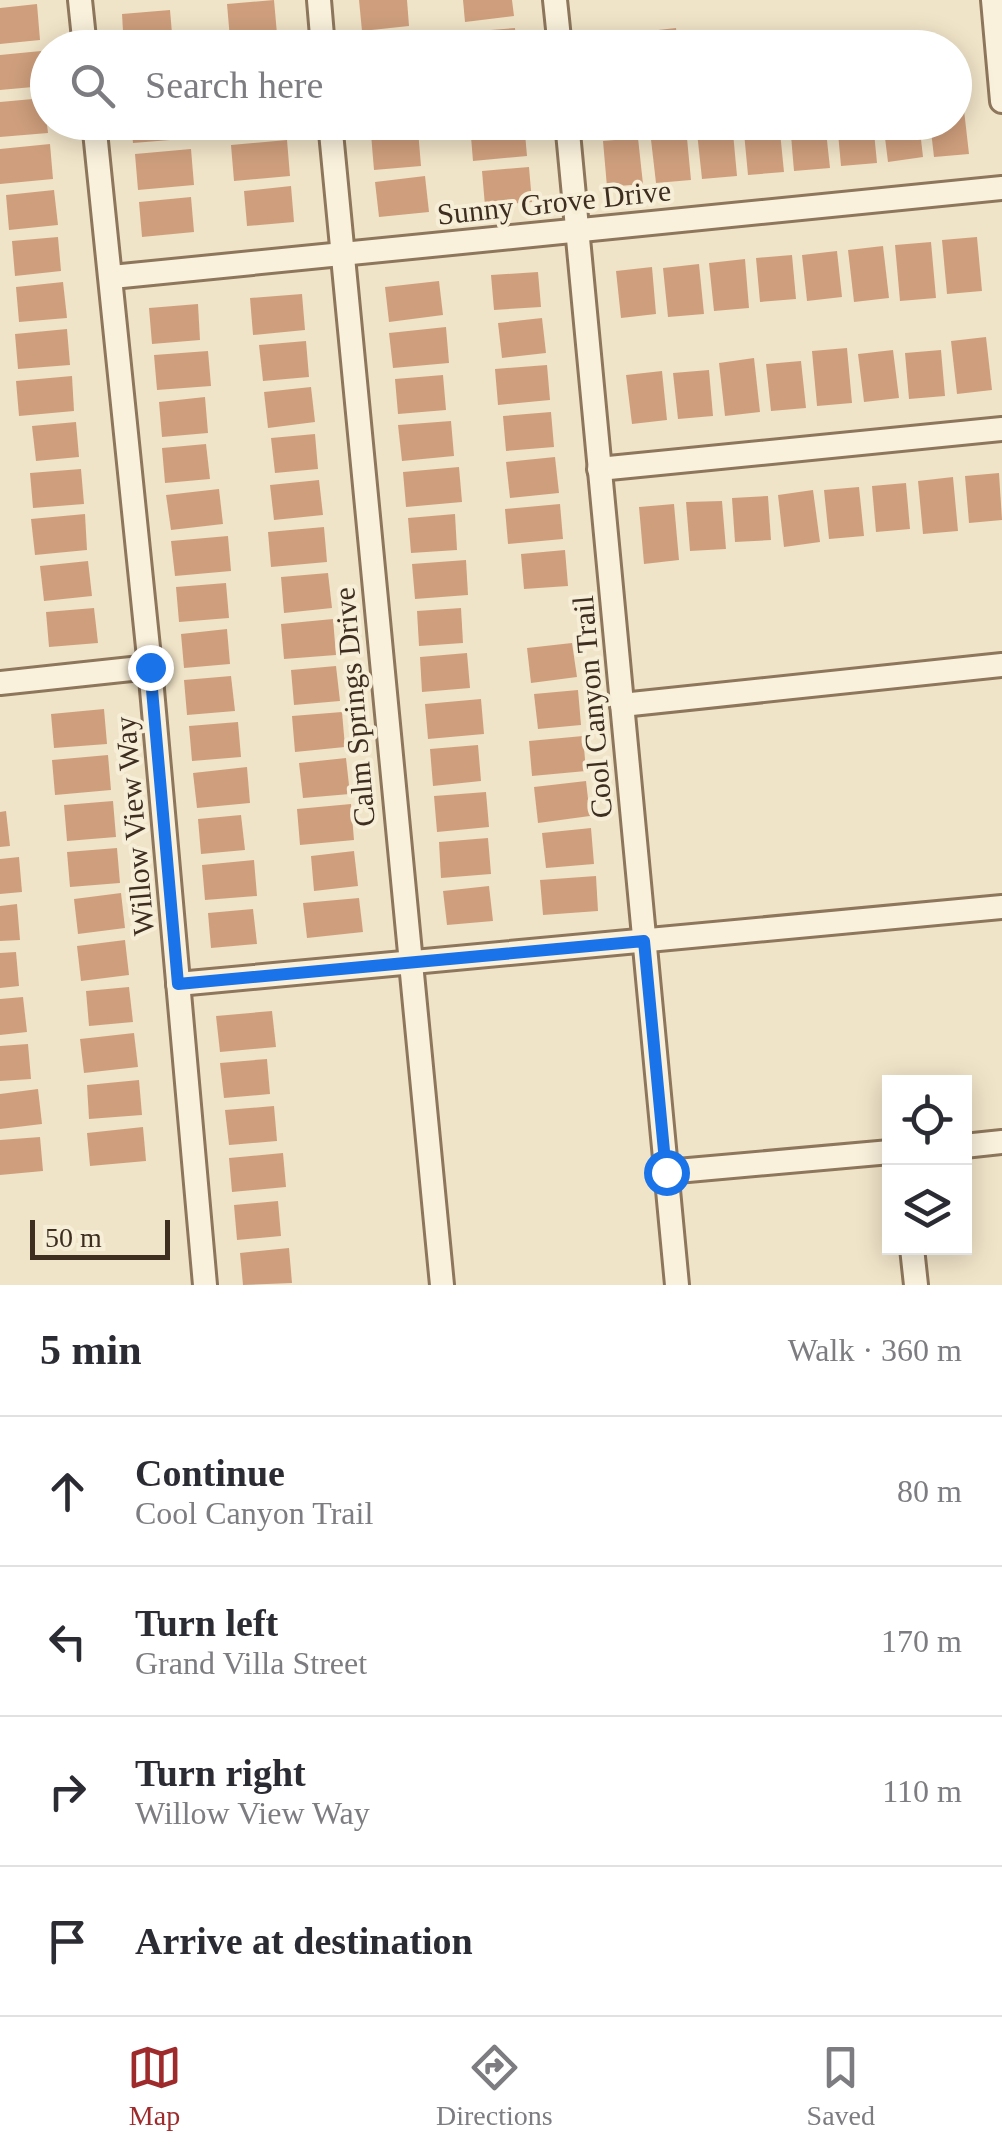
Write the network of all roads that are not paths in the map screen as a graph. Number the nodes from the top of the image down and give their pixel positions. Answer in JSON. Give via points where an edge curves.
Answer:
{"nodes":[{"id":1,"x":80,"y":0,"type":"edge"},
{"id":2,"x":319,"y":0,"type":"edge"},
{"id":3,"x":555,"y":0,"type":"edge"},
{"id":4,"x":993,"y":0,"type":"edge"},
{"id":5,"x":83,"y":30,"type":"edge"},
{"id":6,"x":322,"y":30,"type":"edge"},
{"id":7,"x":558,"y":30,"type":"edge"},
{"id":8,"x":1002,"y":102,"type":"edge"},
{"id":9,"x":96,"y":140,"type":"edge"},
{"id":10,"x":332,"y":140,"type":"edge"},
{"id":11,"x":568,"y":140,"type":"edge"},
{"id":12,"x":1002,"y":188,"type":"edge"},
{"id":13,"x":577,"y":230,"type":"junction"},
{"id":14,"x":341,"y":254,"type":"junction"},
{"id":15,"x":112,"y":276,"type":"junction"},
{"id":16,"x":1002,"y":428,"type":"edge"},
{"id":17,"x":600,"y":469,"type":"junction"},
{"id":18,"x":1002,"y":665,"type":"edge"},
{"id":19,"x":150,"y":667,"type":"junction"},
{"id":20,"x":0,"y":683,"type":"edge"},
{"id":21,"x":622,"y":705,"type":"junction"},
{"id":22,"x":1002,"y":908,"type":"edge"},
{"id":23,"x":644,"y":941,"type":"junction"},
{"id":24,"x":409,"y":962,"type":"junction"},
{"id":25,"x":178,"y":984,"type":"junction"},
{"id":26,"x":1002,"y":1142,"type":"edge"},
{"id":27,"x":972,"y":1145,"type":"edge"},
{"id":28,"x":882,"y":1153,"type":"edge"},
{"id":29,"x":666,"y":1172,"type":"junction"},
{"id":30,"x":913,"y":1255,"type":"edge"},
{"id":31,"x":205,"y":1285,"type":"edge"},
{"id":32,"x":442,"y":1285,"type":"edge"},
{"id":33,"x":676,"y":1285,"type":"edge"},
{"id":34,"x":916,"y":1285,"type":"edge"}],
"edges":[{"from":1,"to":5,"type":"street"},
{"from":2,"to":6,"type":"street"},
{"from":3,"to":7,"type":"street"},
{"from":4,"to":8,"type":"street"},
{"from":9,"to":15,"type":"street","name":"Willow View Way"},
{"from":10,"to":14,"type":"street","name":"Calm Springs Drive"},
{"from":11,"to":13,"type":"street","name":"Cool Canyon Trail"},
{"from":12,"to":13,"type":"street","name":"Sunny Grove Drive"},
{"from":13,"to":14,"type":"street","name":"Sunny Grove Drive"},
{"from":13,"to":17,"type":"street","name":"Cool Canyon Trail"},
{"from":14,"to":15,"type":"street","name":"Sunny Grove Drive"},
{"from":14,"to":24,"type":"street","name":"Calm Springs Drive"},
{"from":15,"to":19,"type":"street","name":"Willow View Way"},
{"from":16,"to":17,"type":"street"},
{"from":17,"to":21,"type":"street","name":"Cool Canyon Trail"},
{"from":18,"to":21,"type":"street"},
{"from":19,"to":20,"type":"street"},
{"from":19,"to":25,"type":"street","name":"Willow View Way"},
{"from":21,"to":23,"type":"street","name":"Cool Canyon Trail"},
{"from":22,"to":23,"type":"street"},
{"from":23,"to":24,"type":"street"},
{"from":23,"to":29,"type":"street","name":"Cool Canyon Trail"},
{"from":24,"to":25,"type":"street"},
{"from":24,"to":32,"type":"street","name":"Calm Springs Drive"},
{"from":25,"to":31,"type":"street","name":"Willow View Way"},
{"from":26,"to":27,"type":"street"},
{"from":28,"to":29,"type":"street"},
{"from":29,"to":33,"type":"street","name":"Cool Canyon Trail"},
{"from":30,"to":34,"type":"street"}]}
